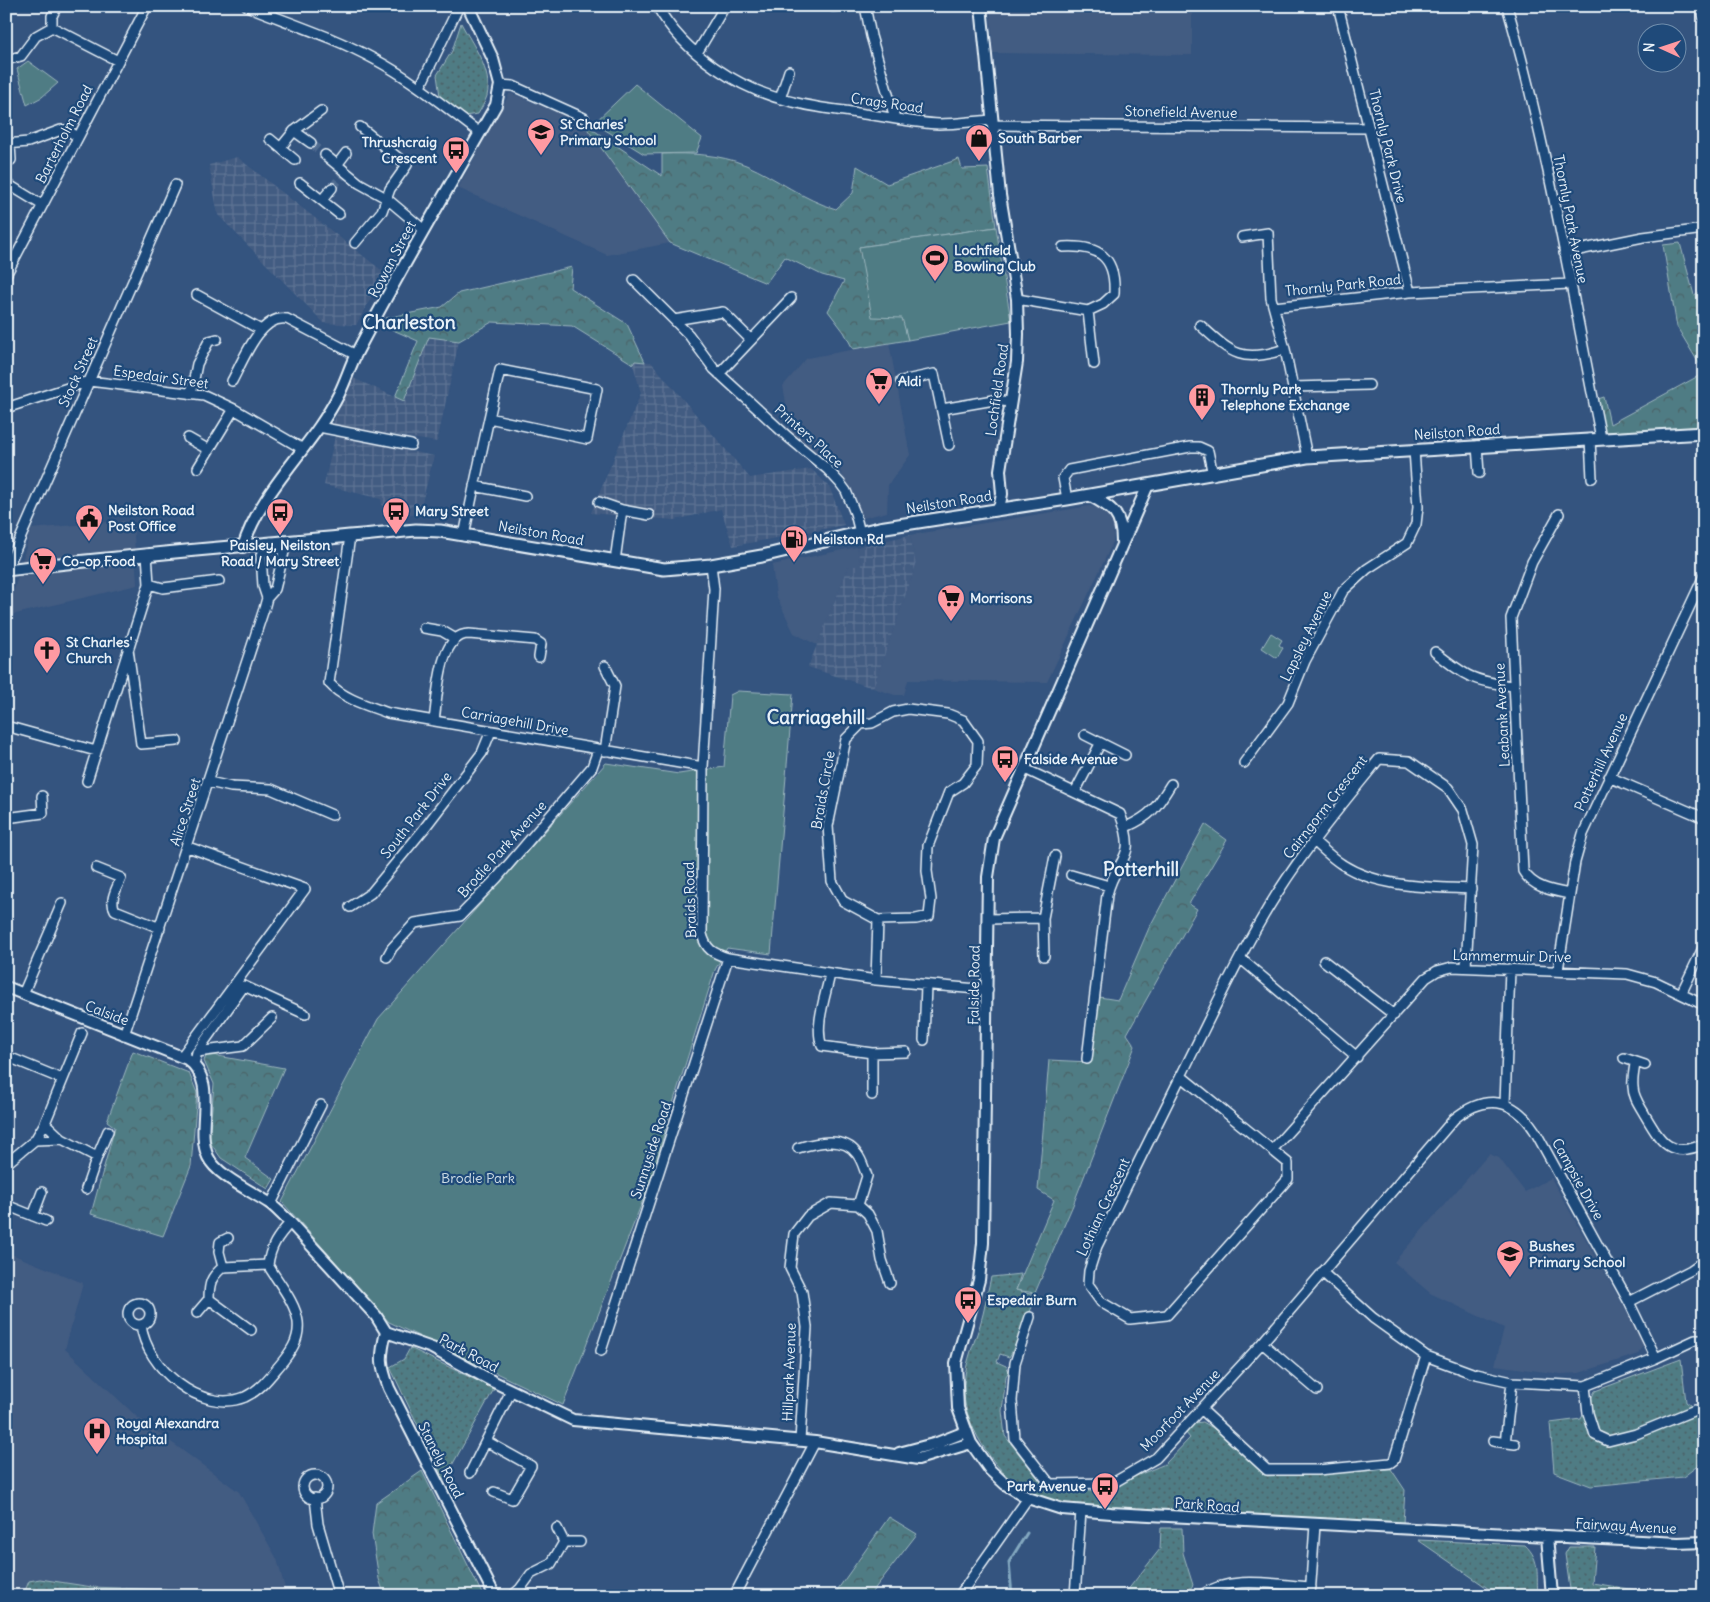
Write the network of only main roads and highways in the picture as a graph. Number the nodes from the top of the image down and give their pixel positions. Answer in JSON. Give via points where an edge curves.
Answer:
{"nodes":[{"id":1,"x":1704,"y":433,"type":"edge"},
{"id":2,"x":6,"y":570,"type":"edge"}],
"edges":[{"from":1,"to":2,"type":"main road","name":"Neilston Road","via":[[1307,457],[860,532],[711,565],[664,569],[440,531],[416,530]]}]}
